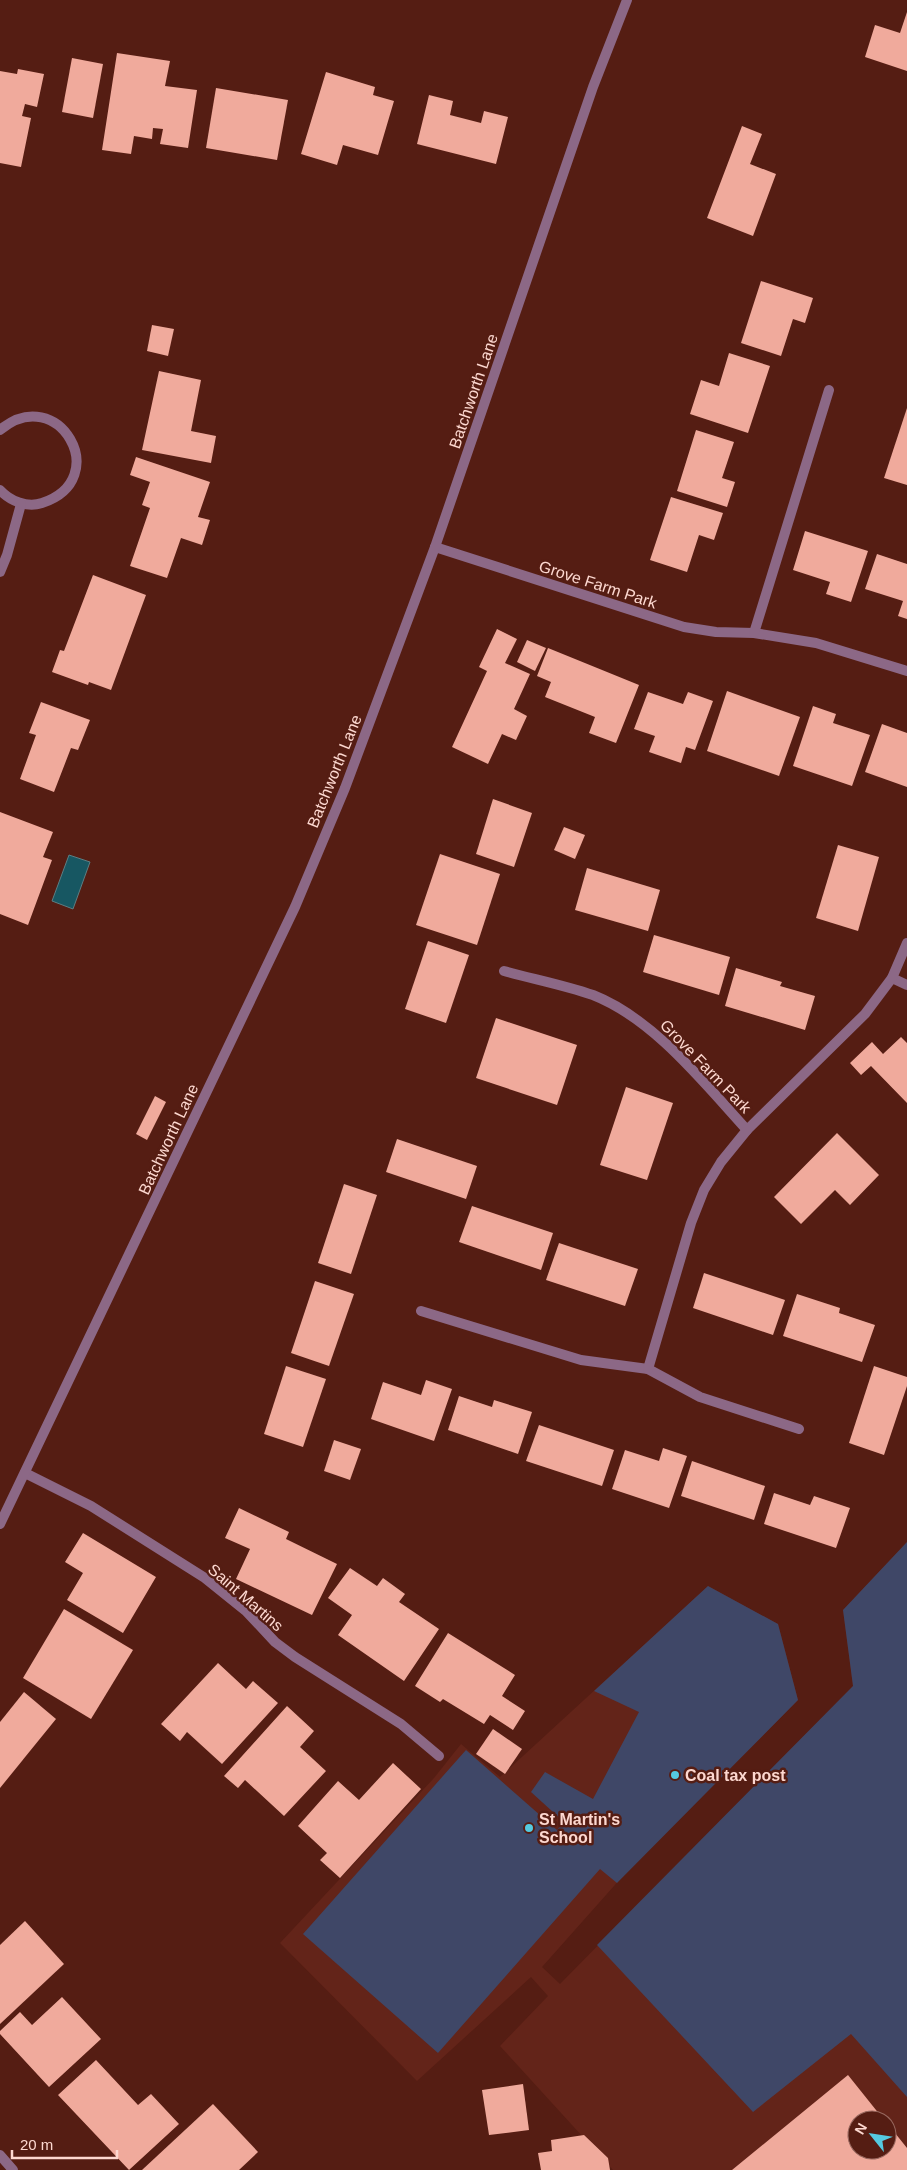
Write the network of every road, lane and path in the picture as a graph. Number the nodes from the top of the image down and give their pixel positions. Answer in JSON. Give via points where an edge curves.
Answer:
{"nodes":[{"id":1,"x":627,"y":0,"type":"edge"},
{"id":2,"x":829,"y":390,"type":"dead end"},
{"id":3,"x":0,"y":430,"type":"edge"},
{"id":4,"x":0,"y":490,"type":"edge"},
{"id":5,"x":21,"y":504,"type":"junction"},
{"id":6,"x":435,"y":547,"type":"junction"},
{"id":7,"x":0,"y":572,"type":"edge"},
{"id":8,"x":754,"y":633,"type":"junction"},
{"id":9,"x":907,"y":671,"type":"edge"},
{"id":10,"x":907,"y":943,"type":"edge"},
{"id":11,"x":504,"y":971,"type":"dead end"},
{"id":12,"x":892,"y":978,"type":"junction"},
{"id":13,"x":907,"y":985,"type":"edge"},
{"id":14,"x":747,"y":1130,"type":"junction"},
{"id":15,"x":421,"y":1311,"type":"dead end"},
{"id":16,"x":648,"y":1369,"type":"junction"},
{"id":17,"x":800,"y":1429,"type":"dead end"},
{"id":18,"x":26,"y":1473,"type":"junction"},
{"id":19,"x":0,"y":1524,"type":"edge"},
{"id":20,"x":439,"y":1756,"type":"dead end"},
{"id":21,"x":0,"y":2155,"type":"edge"},
{"id":22,"x":13,"y":2170,"type":"edge"}],
"edges":[{"from":1,"to":6,"type":"street","name":"Batchworth Lane","via":[[593,88]]},
{"from":2,"to":8,"type":"street"},
{"from":3,"to":5,"type":"street","via":[[27,416],[44,417],[60,425],[71,438],[76,454],[76,472],[68,487],[55,499]]},
{"from":4,"to":5,"type":"street"},
{"from":5,"to":7,"type":"street","via":[[8,555]]},
{"from":6,"to":8,"type":"street","name":"Grove Farm Park","via":[[684,627]]},
{"from":6,"to":18,"type":"street","name":"Batchworth Lane","via":[[351,771],[295,907]]},
{"from":8,"to":9,"type":"street","name":"Grove Farm Park","via":[[816,643]]},
{"from":10,"to":12,"type":"street","name":"Grove Farm Park"},
{"from":11,"to":14,"type":"street","name":"Grove Farm Park","via":[[594,996],[648,1028],[680,1057]]},
{"from":12,"to":13,"type":"street"},
{"from":12,"to":14,"type":"street","name":"Grove Farm Park","via":[[865,1014]]},
{"from":14,"to":16,"type":"street","name":"Grove Farm Park","via":[[704,1190]]},
{"from":15,"to":16,"type":"street","via":[[581,1360]]},
{"from":16,"to":17,"type":"street","via":[[700,1397]]},
{"from":18,"to":19,"type":"street","name":"Batchworth Lane"},
{"from":18,"to":20,"type":"street","name":"Saint Martins","via":[[91,1506],[205,1578],[295,1658],[401,1724]]},
{"from":21,"to":22,"type":"street"}]}
